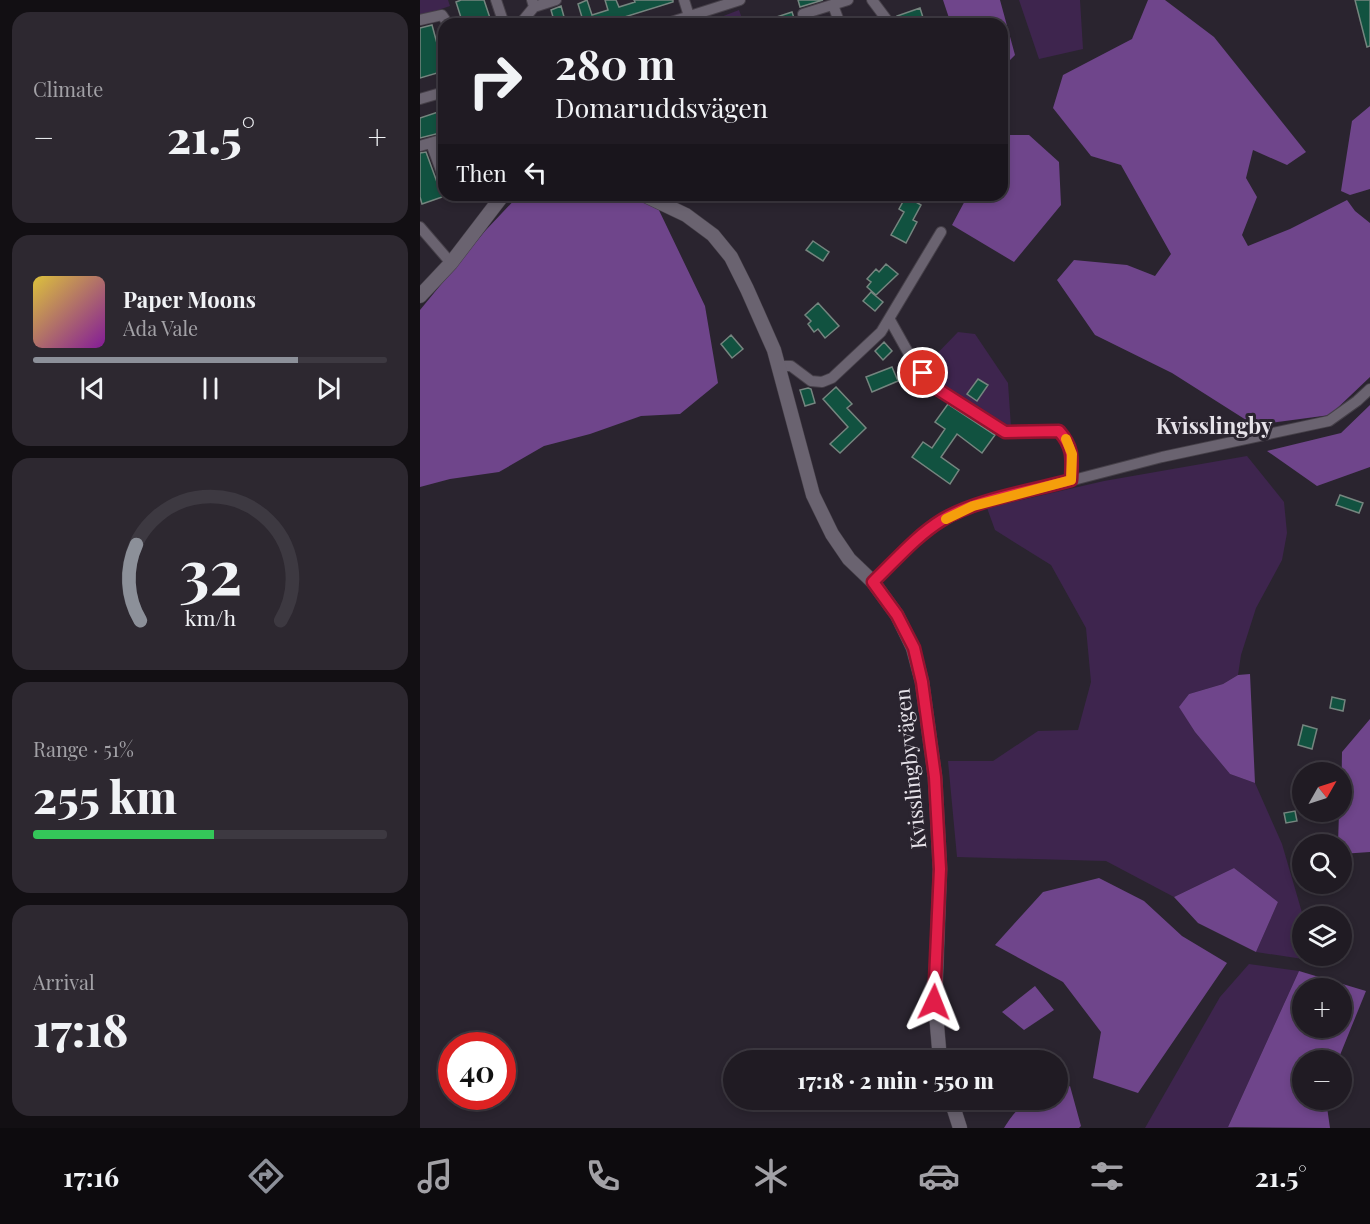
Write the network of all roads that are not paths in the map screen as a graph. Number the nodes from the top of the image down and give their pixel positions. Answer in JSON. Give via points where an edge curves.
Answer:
{"nodes":[{"id":1,"x":496,"y":0,"type":"edge"},
{"id":2,"x":556,"y":0,"type":"edge"},
{"id":3,"x":684,"y":0,"type":"edge"},
{"id":4,"x":740,"y":0,"type":"edge"},
{"id":5,"x":848,"y":0,"type":"edge"},
{"id":6,"x":872,"y":0,"type":"edge"},
{"id":7,"x":533,"y":3,"type":"edge"},
{"id":8,"x":718,"y":3,"type":"edge"},
{"id":9,"x":833,"y":4,"type":"junction"},
{"id":10,"x":689,"y":16,"type":"junction"},
{"id":11,"x":444,"y":18,"type":"edge"},
{"id":12,"x":502,"y":18,"type":"edge"},
{"id":13,"x":524,"y":18,"type":"edge"},
{"id":14,"x":683,"y":18,"type":"edge"},
{"id":15,"x":804,"y":18,"type":"edge"},
{"id":16,"x":838,"y":18,"type":"edge"},
{"id":17,"x":886,"y":18,"type":"edge"},
{"id":18,"x":420,"y":20,"type":"edge"},
{"id":19,"x":438,"y":94,"type":"edge"},
{"id":20,"x":420,"y":99,"type":"edge"},
{"id":21,"x":438,"y":141,"type":"edge"},
{"id":22,"x":432,"y":143,"type":"junction"},
{"id":23,"x":420,"y":146,"type":"edge"},
{"id":24,"x":438,"y":161,"type":"edge"},
{"id":25,"x":498,"y":201,"type":"edge"},
{"id":26,"x":657,"y":201,"type":"edge"},
{"id":27,"x":420,"y":228,"type":"edge"},
{"id":28,"x":941,"y":232,"type":"dead end"},
{"id":29,"x":451,"y":263,"type":"junction"},
{"id":30,"x":420,"y":296,"type":"edge"},
{"id":31,"x":890,"y":320,"type":"junction"},
{"id":32,"x":778,"y":366,"type":"junction"},
{"id":33,"x":1370,"y":389,"type":"edge"},
{"id":34,"x":1071,"y":480,"type":"junction"},
{"id":35,"x":873,"y":582,"type":"junction"},
{"id":36,"x":939,"y":1050,"type":"edge"},
{"id":37,"x":954,"y":1110,"type":"edge"},
{"id":38,"x":960,"y":1128,"type":"edge"}],
"edges":[{"from":1,"to":12,"type":"street"},
{"from":2,"to":7,"type":"street"},
{"from":3,"to":10,"type":"street"},
{"from":4,"to":8,"type":"street"},
{"from":5,"to":9,"type":"street"},
{"from":6,"to":17,"type":"street"},
{"from":7,"to":13,"type":"street"},
{"from":8,"to":10,"type":"street"},
{"from":9,"to":15,"type":"street","via":[[803,14]]},
{"from":9,"to":16,"type":"street"},
{"from":10,"to":14,"type":"street"},
{"from":11,"to":18,"type":"street","via":[[442,15]]},
{"from":19,"to":20,"type":"street"},
{"from":21,"to":22,"type":"street"},
{"from":22,"to":23,"type":"street"},
{"from":22,"to":24,"type":"street"},
{"from":25,"to":29,"type":"street"},
{"from":26,"to":32,"type":"street","name":"Kvisslingbyvägen","via":[[686,215],[713,235],[725,250],[747,289]]},
{"from":27,"to":29,"type":"street"},
{"from":28,"to":31,"type":"street"},
{"from":29,"to":30,"type":"street"},
{"from":31,"to":32,"type":"street","via":[[832,378],[812,381],[791,366]]},
{"from":31,"to":34,"type":"street","via":[[914,363],[939,390],[1005,432],[1059,431],[1072,454]]},
{"from":32,"to":35,"type":"street","name":"Kvisslingbyvägen","via":[[813,495],[849,559]]},
{"from":33,"to":34,"type":"street","via":[[1329,421]]},
{"from":34,"to":35,"type":"street","via":[[973,506],[943,520]]},
{"from":35,"to":36,"type":"street","name":"Kvisslingbyvägen","via":[[914,648],[922,682],[935,777],[940,869],[934,1002]]},
{"from":37,"to":38,"type":"street"}]}
